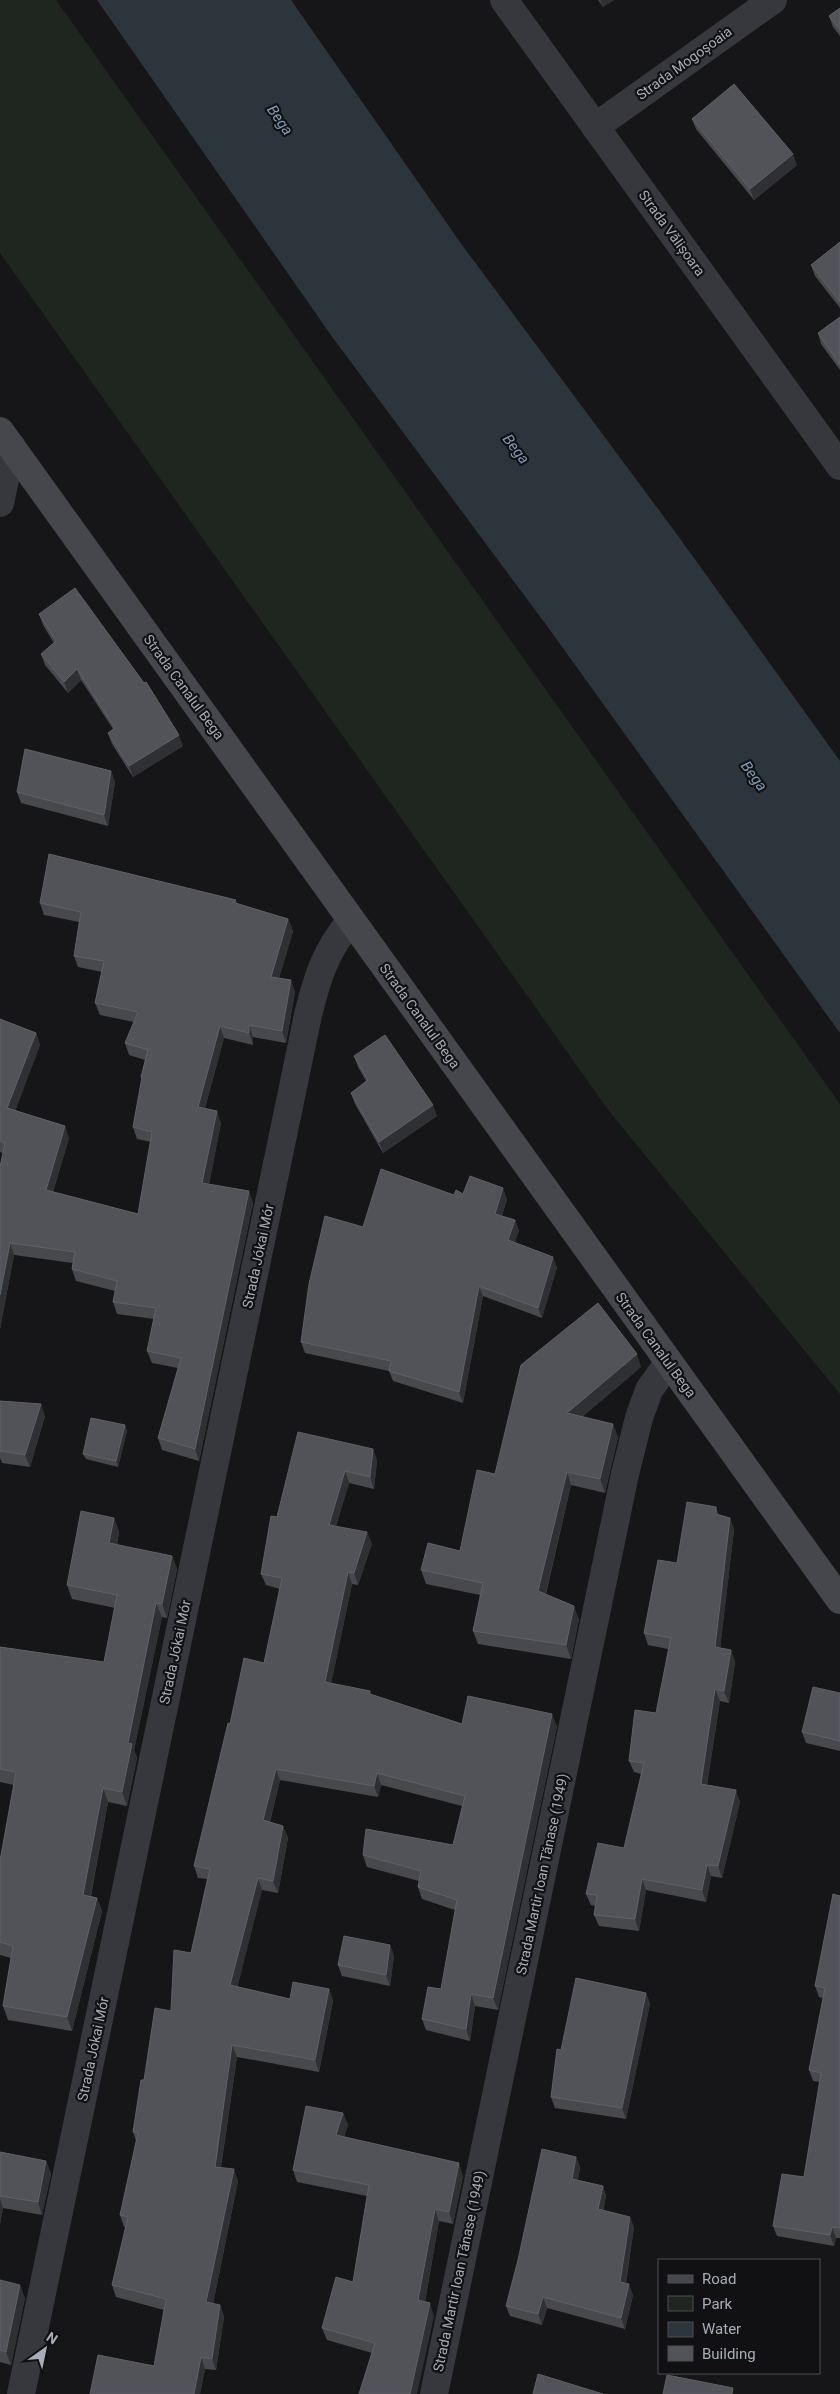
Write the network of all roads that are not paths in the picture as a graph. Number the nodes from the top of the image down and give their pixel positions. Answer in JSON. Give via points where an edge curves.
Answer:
{"nodes":[{"id":1,"x":504,"y":0,"type":"edge"},
{"id":2,"x":773,"y":0,"type":"edge"},
{"id":3,"x":596,"y":127,"type":"junction"},
{"id":4,"x":6,"y":439,"type":"edge"},
{"id":5,"x":840,"y":466,"type":"edge"},
{"id":6,"x":0,"y":503,"type":"edge"},
{"id":7,"x":351,"y":920,"type":"junction"},
{"id":8,"x":669,"y":1362,"type":"junction"},
{"id":9,"x":840,"y":1600,"type":"edge"},
{"id":10,"x":21,"y":2394,"type":"edge"},
{"id":11,"x":434,"y":2394,"type":"edge"}],
"edges":[{"from":1,"to":3,"type":"street","name":"Strada Vălișoara"},
{"from":2,"to":3,"type":"street","name":"Strada Mogoșoaia"},
{"from":3,"to":5,"type":"street","name":"Strada Vălișoara"},
{"from":4,"to":6,"type":"street"},
{"from":4,"to":7,"type":"street","name":"Strada Canalul Bega"},
{"from":7,"to":8,"type":"street","name":"Strada Canalul Bega"},
{"from":7,"to":10,"type":"street","name":"Strada Jókai Mór","via":[[334,941],[319,971],[308,1016]]},
{"from":8,"to":9,"type":"street","name":"Strada Canalul Bega"},
{"from":8,"to":11,"type":"street","name":"Strada Martir Ioan Tănase (1949)","via":[[649,1390],[625,1474]]}]}
